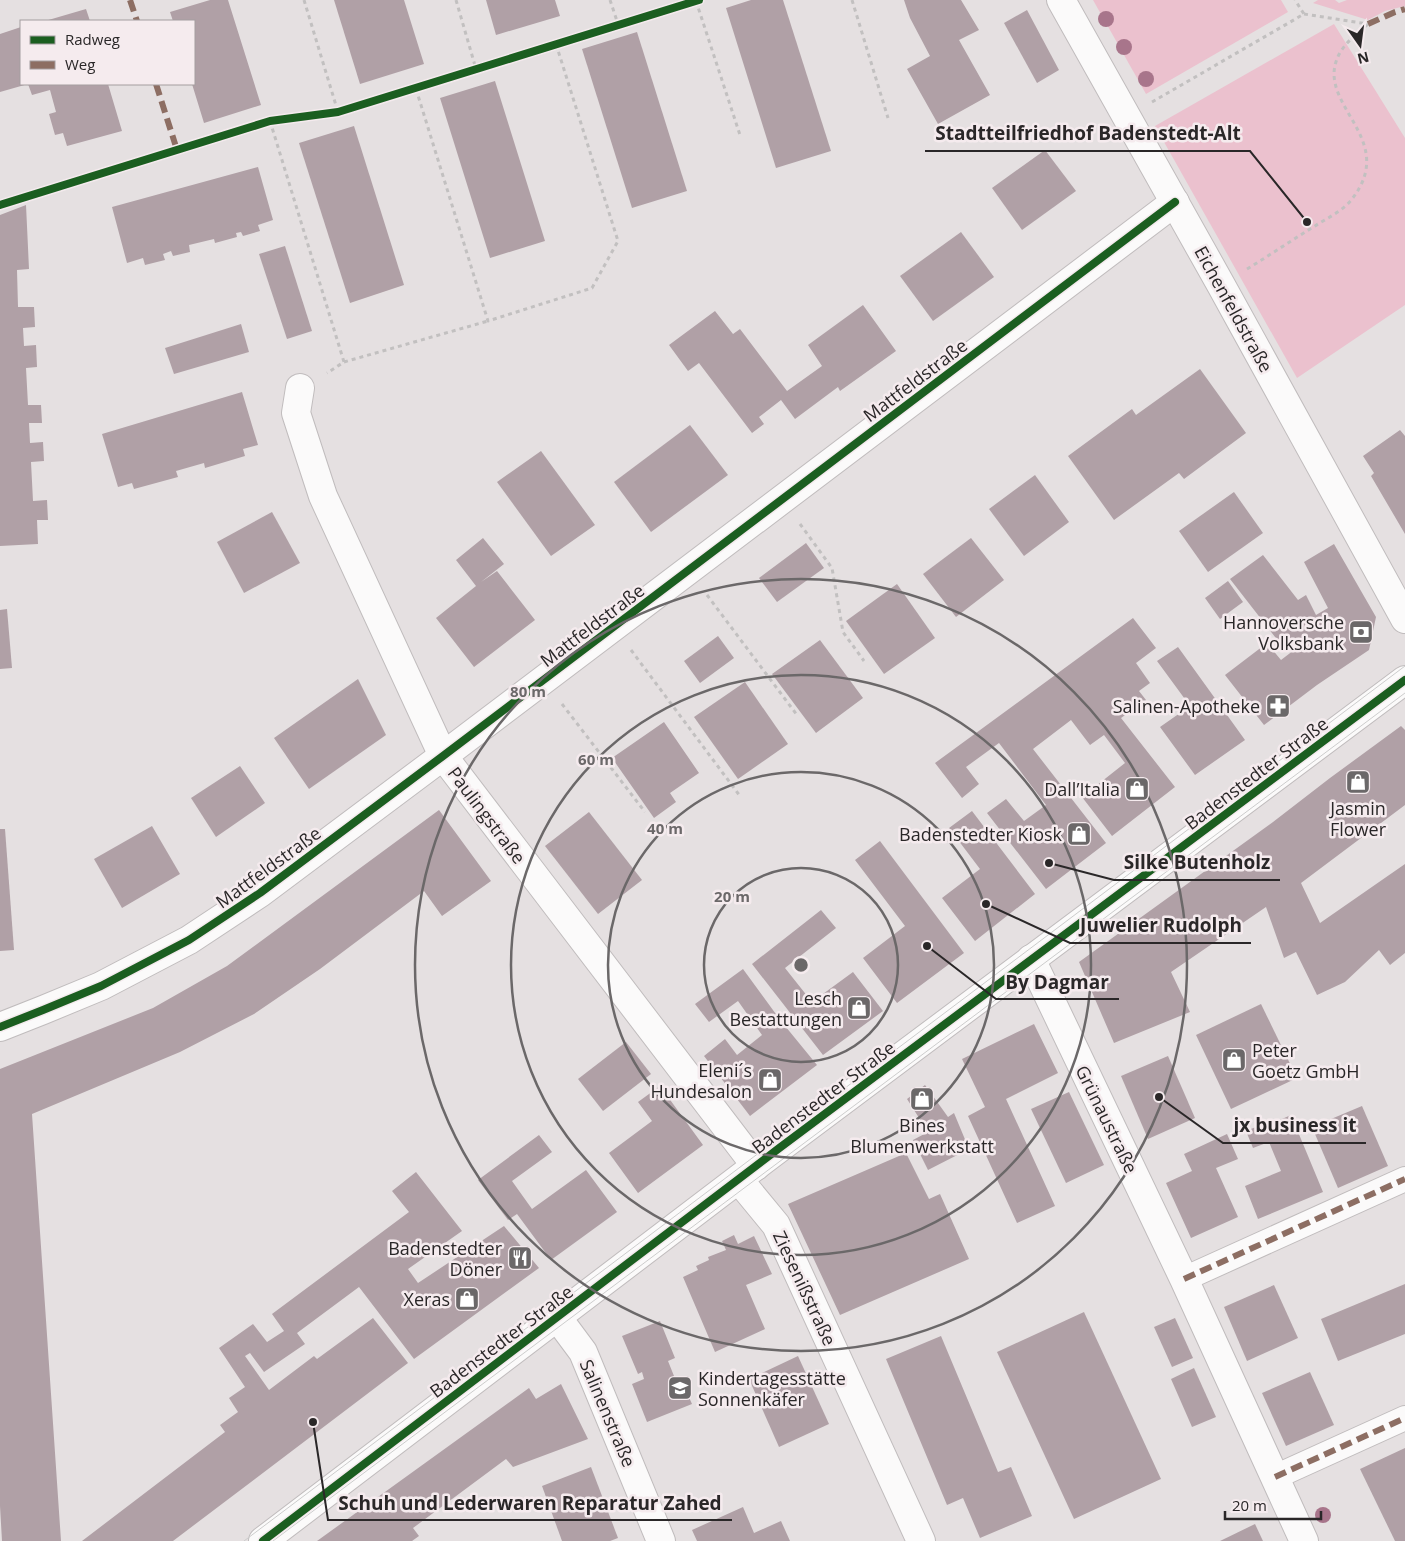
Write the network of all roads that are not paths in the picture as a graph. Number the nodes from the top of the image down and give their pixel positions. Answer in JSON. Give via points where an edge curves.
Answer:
{"nodes":[{"id":1,"x":1061,"y":0,"type":"edge"},
{"id":2,"x":1175,"y":202,"type":"junction"},
{"id":3,"x":300,"y":388,"type":"road end"},
{"id":4,"x":1405,"y":619,"type":"edge"},
{"id":5,"x":1405,"y":680,"type":"edge"},
{"id":6,"x":443,"y":756,"type":"junction"},
{"id":7,"x":1031,"y":959,"type":"junction"},
{"id":8,"x":0,"y":1027,"type":"edge"},
{"id":9,"x":748,"y":1173,"type":"junction"},
{"id":10,"x":1405,"y":1179,"type":"edge"},
{"id":11,"x":1184,"y":1279,"type":"junction"},
{"id":12,"x":557,"y":1317,"type":"junction"},
{"id":13,"x":1405,"y":1418,"type":"edge"},
{"id":14,"x":1275,"y":1477,"type":"junction"},
{"id":15,"x":263,"y":1541,"type":"edge"},
{"id":16,"x":661,"y":1541,"type":"edge"},
{"id":17,"x":921,"y":1541,"type":"edge"},
{"id":18,"x":1304,"y":1541,"type":"edge"}],
"edges":[{"from":1,"to":2,"type":"street","name":"Eichenfeldstraße"},
{"from":2,"to":4,"type":"street","name":"Eichenfeldstraße"},
{"from":2,"to":6,"type":"street","name":"Mattfeldstraße"},
{"from":3,"to":6,"type":"street","name":"Paulingstraße","via":[[296,413],[323,496]]},
{"from":5,"to":7,"type":"street","name":"Badenstedter Straße"},
{"from":6,"to":8,"type":"street","name":"Mattfeldstraße","via":[[260,893],[189,940],[101,986]]},
{"from":6,"to":9,"type":"street","name":"Paulingstraße"},
{"from":7,"to":9,"type":"street","name":"Badenstedter Straße"},
{"from":7,"to":11,"type":"street","name":"Grünaustraße"},
{"from":9,"to":12,"type":"street","name":"Badenstedter Straße"},
{"from":9,"to":17,"type":"street","name":"Ziesenißstraße","via":[[776,1225]]},
{"from":10,"to":11,"type":"street"},
{"from":11,"to":14,"type":"street","name":"Grünaustraße"},
{"from":12,"to":15,"type":"street","name":"Badenstedter Straße"},
{"from":12,"to":16,"type":"street","name":"Salinenstraße","via":[[583,1352]]},
{"from":13,"to":14,"type":"street"},
{"from":14,"to":18,"type":"street","name":"Grünaustraße"}]}
